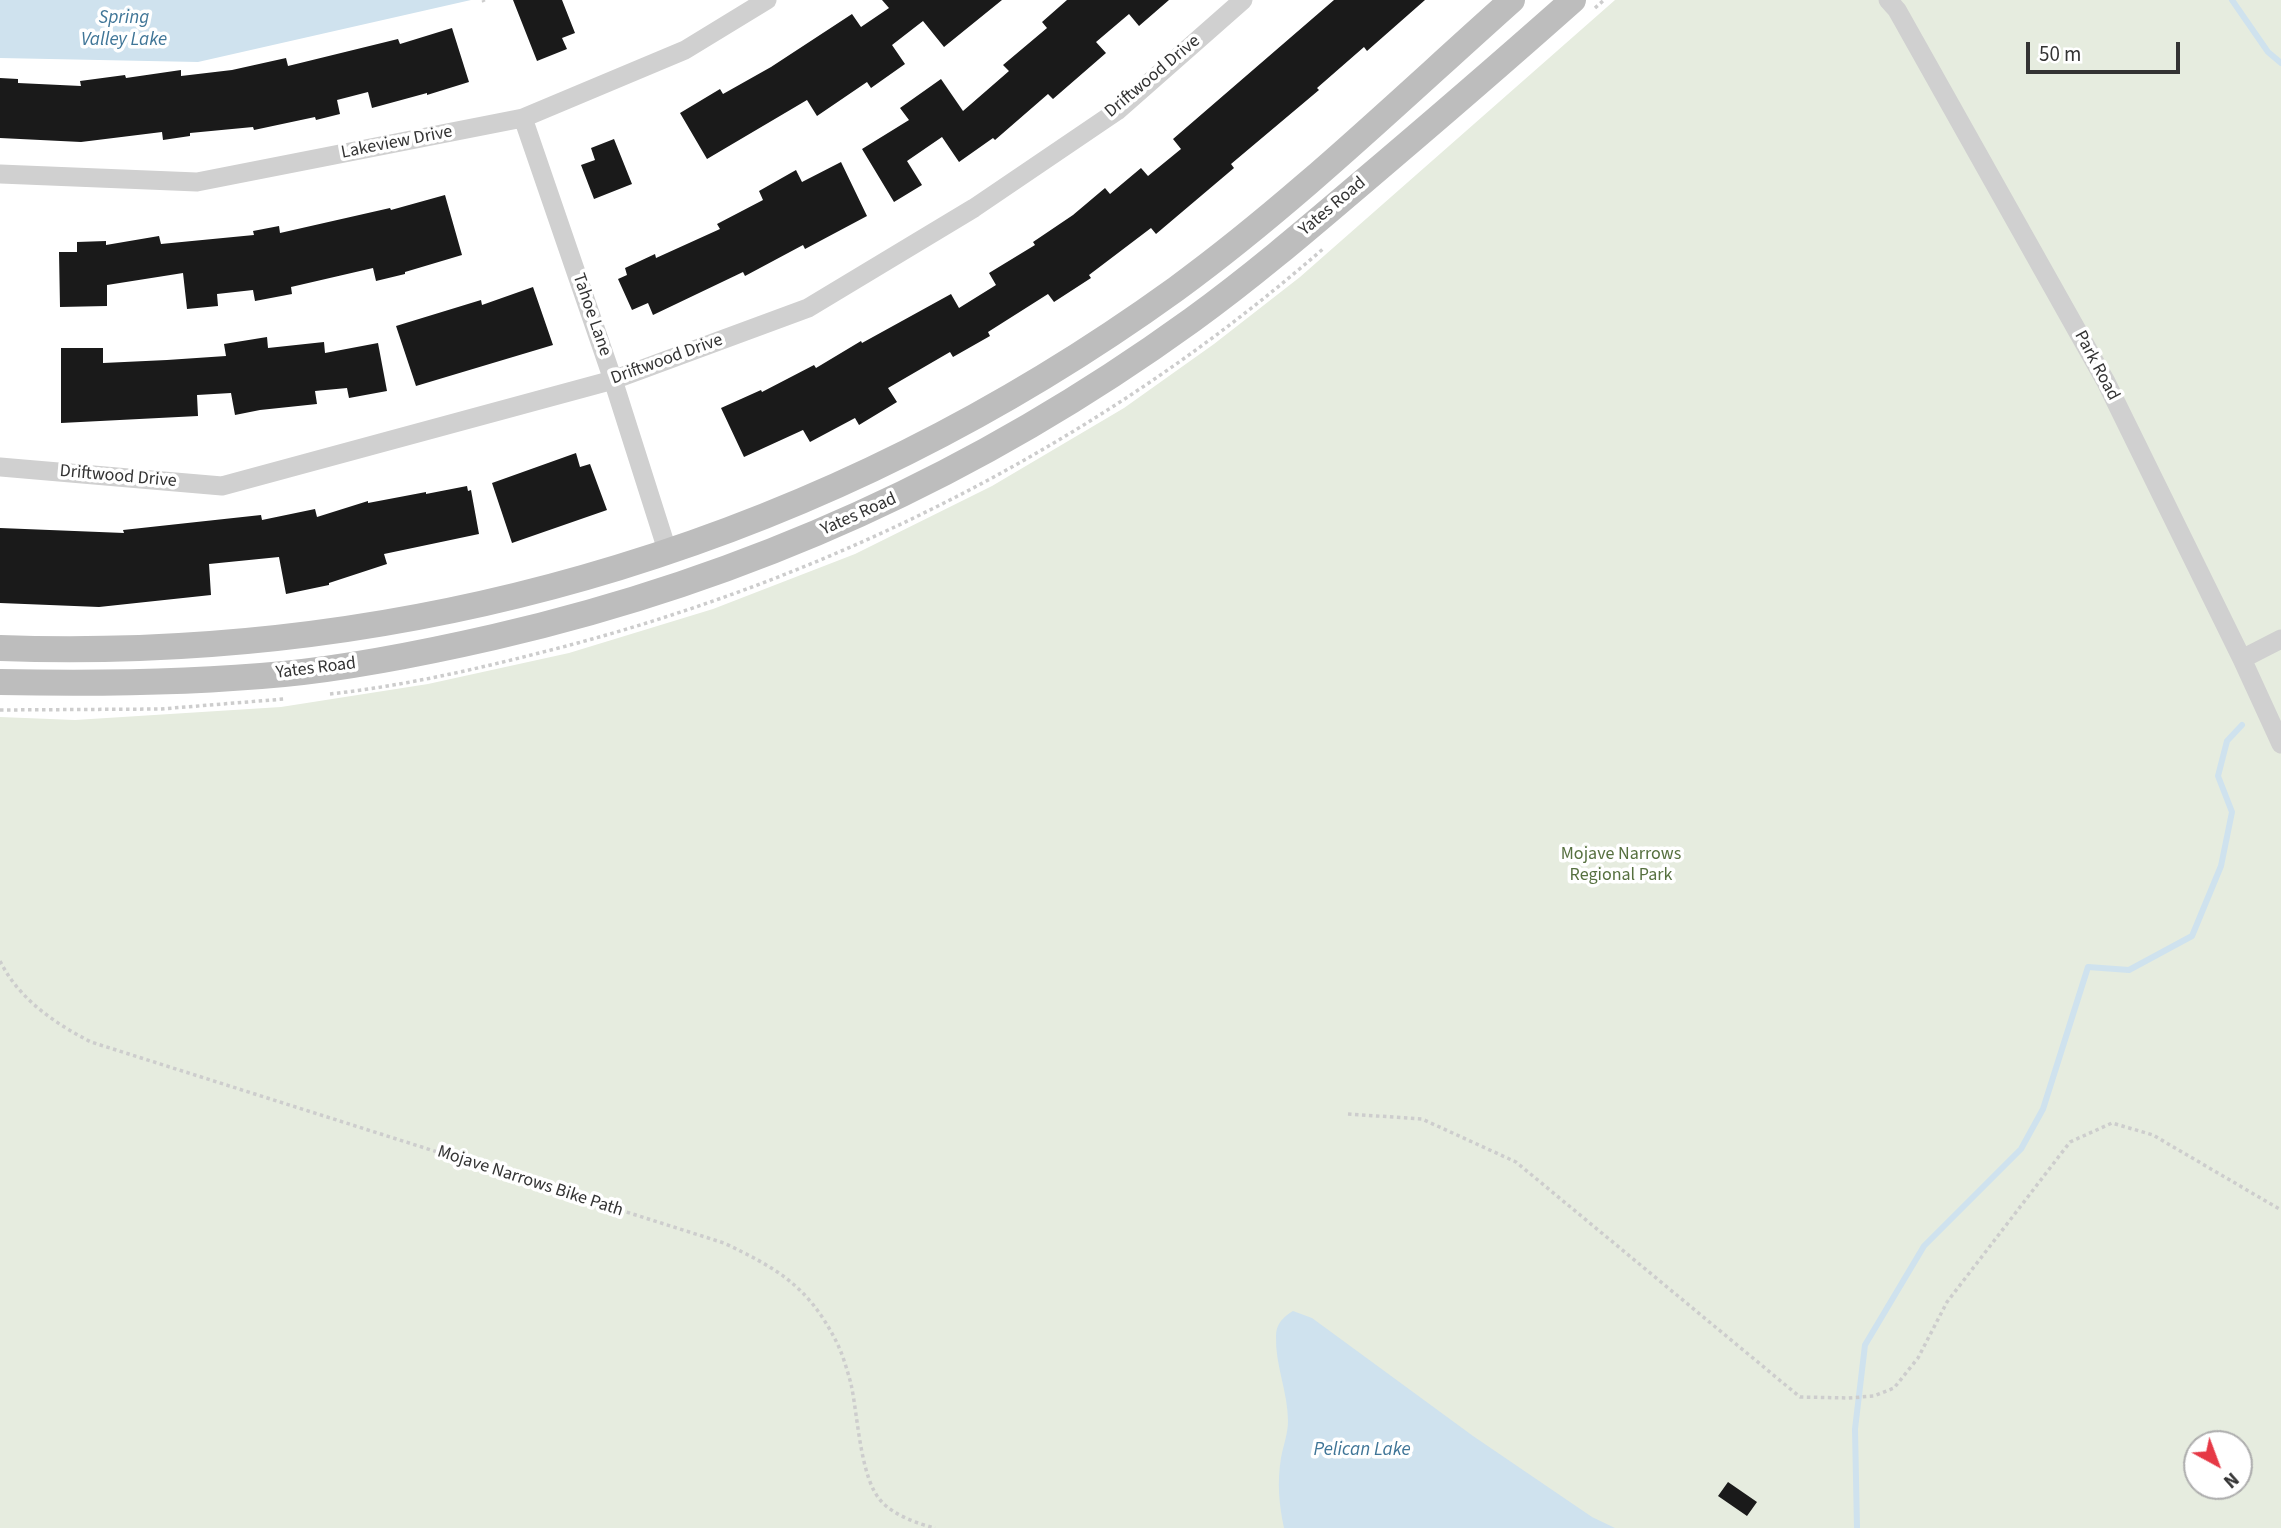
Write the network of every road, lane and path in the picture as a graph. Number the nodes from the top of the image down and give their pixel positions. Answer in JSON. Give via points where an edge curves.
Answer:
{"nodes":[{"id":1,"x":767,"y":0,"type":"edge"},
{"id":2,"x":1243,"y":0,"type":"edge"},
{"id":3,"x":1512,"y":0,"type":"edge"},
{"id":4,"x":1573,"y":0,"type":"edge"},
{"id":5,"x":1888,"y":0,"type":"edge"},
{"id":6,"x":523,"y":118,"type":"junction"},
{"id":7,"x":0,"y":174,"type":"edge"},
{"id":8,"x":613,"y":380,"type":"junction"},
{"id":9,"x":0,"y":467,"type":"edge"},
{"id":10,"x":668,"y":553,"type":"junction"},
{"id":11,"x":2281,"y":639,"type":"edge"},
{"id":12,"x":0,"y":648,"type":"edge"},
{"id":13,"x":2242,"y":659,"type":"junction"},
{"id":14,"x":0,"y":682,"type":"edge"},
{"id":15,"x":2281,"y":744,"type":"edge"},
{"id":16,"x":0,"y":961,"type":"edge"},
{"id":17,"x":1348,"y":1114,"type":"dead end"},
{"id":18,"x":2281,"y":1210,"type":"edge"},
{"id":19,"x":935,"y":1528,"type":"edge"}],
"edges":[{"from":1,"to":6,"type":"street","name":"Lakeview Drive","via":[[685,50]]},
{"from":2,"to":8,"type":"street","name":"Driftwood Drive","via":[[1117,111],[974,208],[832,294],[808,308]]},
{"from":3,"to":10,"type":"main road","name":"Yates Road","via":[[1227,249],[1082,354],[892,461],[796,505]]},
{"from":4,"to":14,"type":"main road","name":"Yates Road","via":[[1281,251],[1193,320],[976,457],[824,530],[710,576],[568,620],[404,657],[288,674],[174,682]]},
{"from":5,"to":13,"type":"street","name":"Park Road","via":[[2106,382]]},
{"from":6,"to":7,"type":"street","name":"Lakeview Drive","via":[[197,182]]},
{"from":6,"to":8,"type":"street","name":"Tahoe Lane"},
{"from":8,"to":9,"type":"street","name":"Driftwood Drive","via":[[222,486]]},
{"from":8,"to":10,"type":"street","name":"Tahoe Lane"},
{"from":10,"to":12,"type":"main road","name":"Yates Road","via":[[527,595],[376,626],[160,647]]},
{"from":11,"to":13,"type":"street"},
{"from":13,"to":15,"type":"street","name":"Park Road"},
{"from":16,"to":19,"type":"path","name":"Mojave Narrows Bike Path","via":[[31,1003],[56,1024],[91,1042],[723,1243],[759,1259],[791,1280],[836,1340],[851,1383],[868,1476],[881,1502]]},
{"from":17,"to":18,"type":"path","via":[[1422,1119],[1516,1162],[1800,1397],[1874,1396],[1894,1388],[1918,1358],[1947,1302],[2070,1142],[2112,1123],[2153,1135]]}]}
